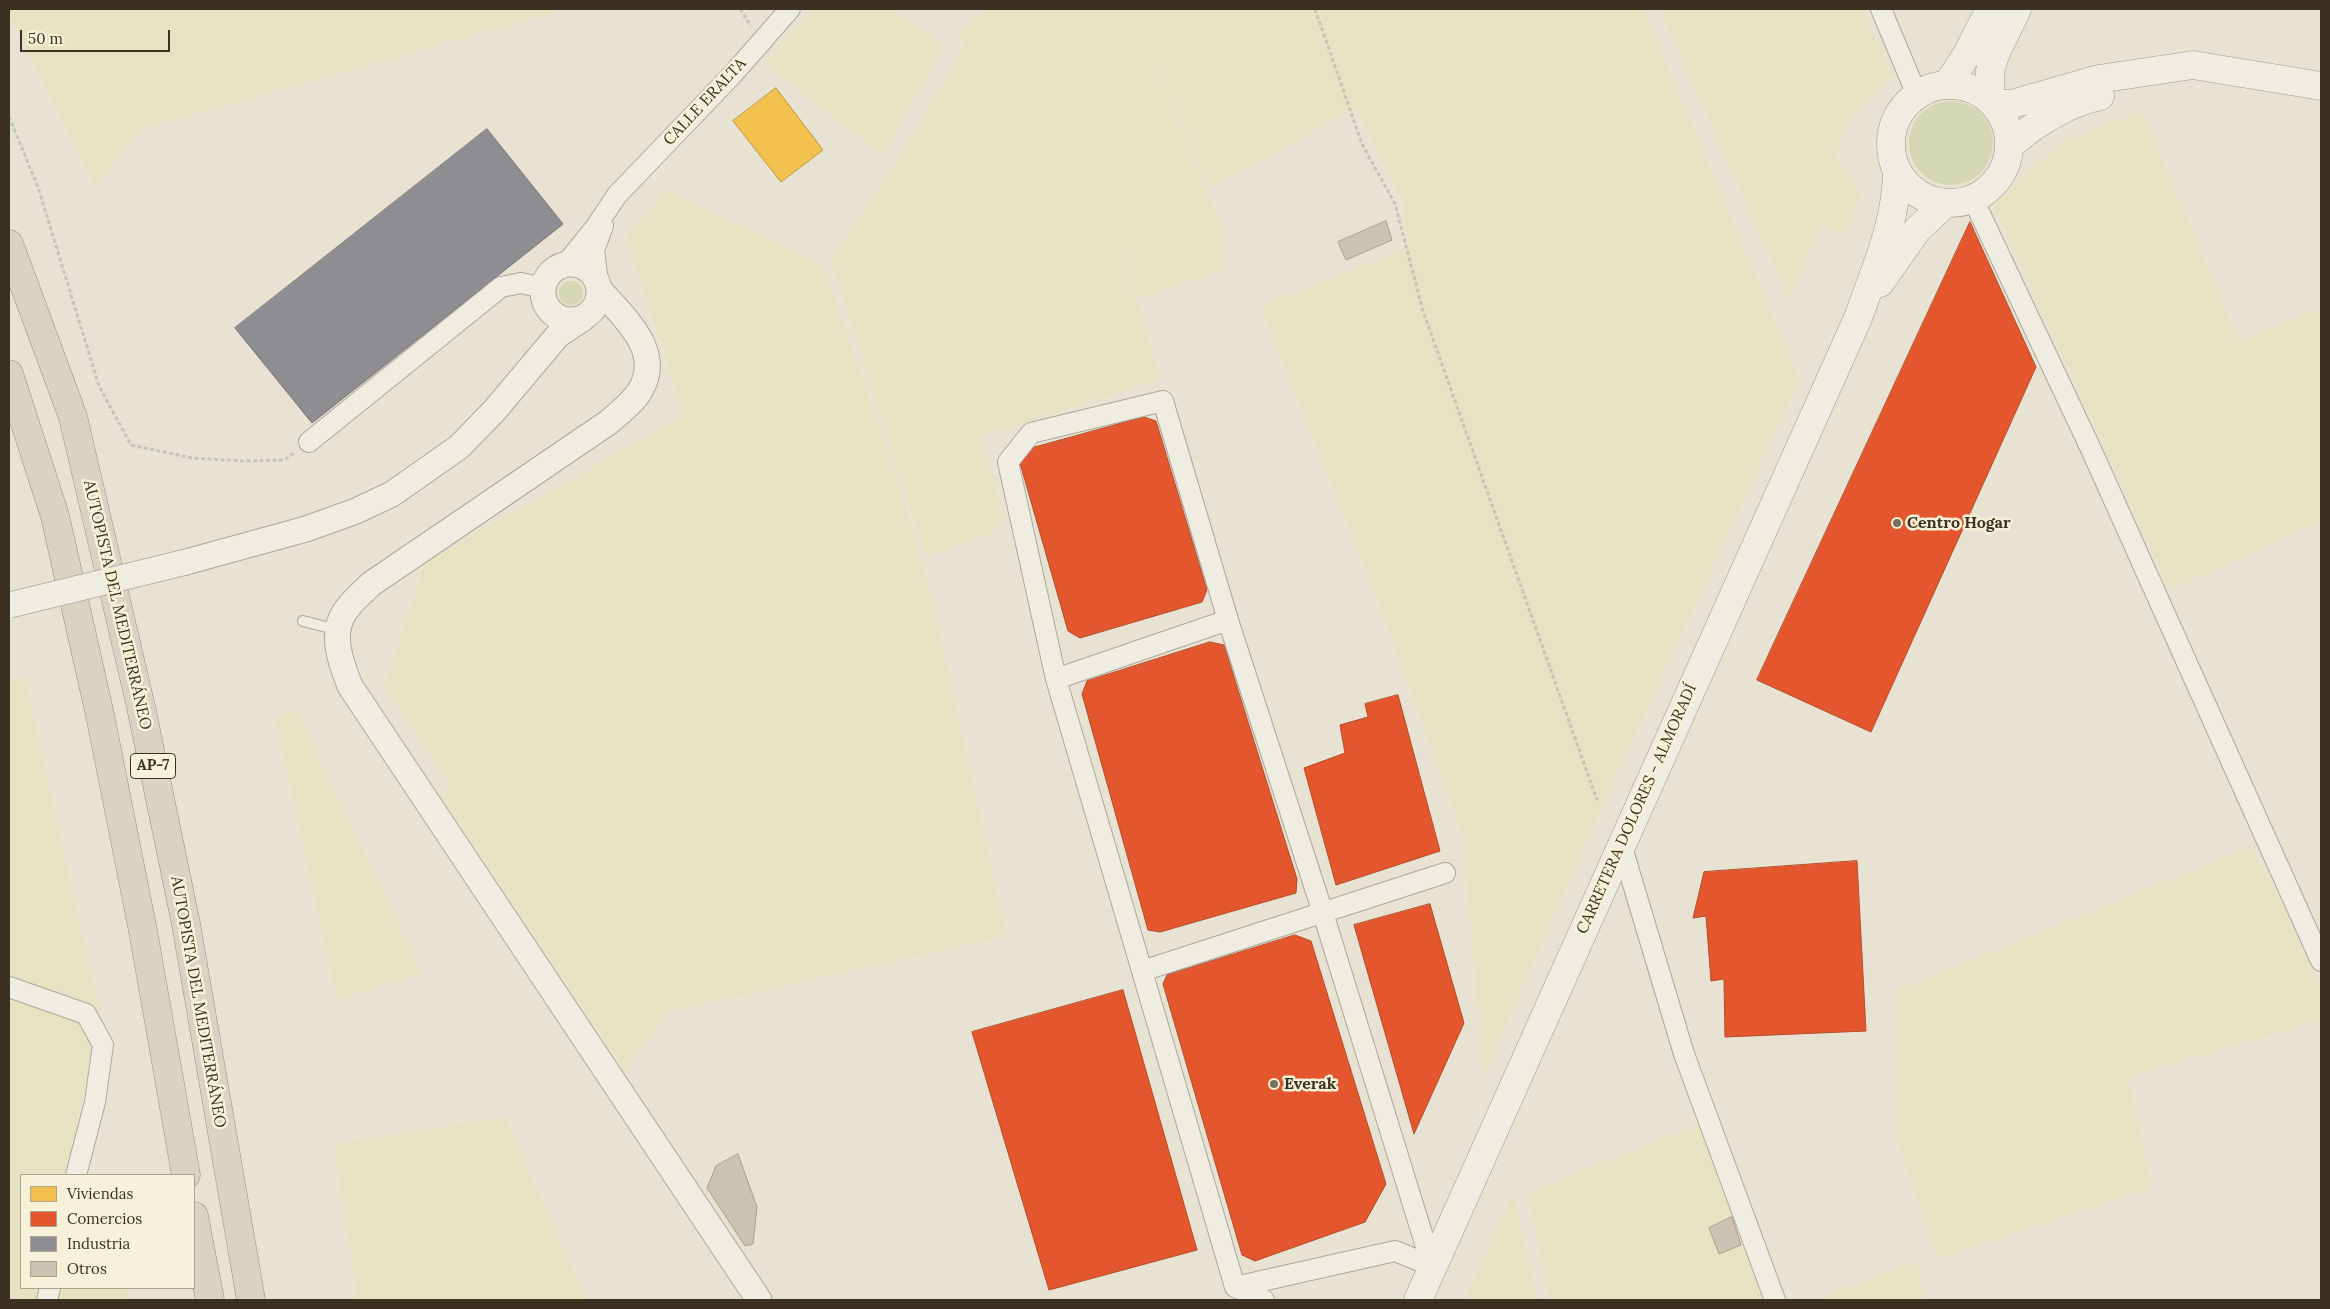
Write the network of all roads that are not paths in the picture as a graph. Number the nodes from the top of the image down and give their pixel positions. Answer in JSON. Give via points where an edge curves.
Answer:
{"nodes":[{"id":1,"x":790,"y":9,"type":"edge"},
{"id":2,"x":1881,"y":9,"type":"edge"},
{"id":3,"x":1990,"y":9,"type":"edge"},
{"id":4,"x":2017,"y":9,"type":"edge"},
{"id":5,"x":2278,"y":79,"type":"junction"},
{"id":6,"x":1946,"y":85,"type":"junction"},
{"id":7,"x":2321,"y":86,"type":"edge"},
{"id":8,"x":1916,"y":96,"type":"junction"},
{"id":9,"x":1992,"y":102,"type":"junction"},
{"id":10,"x":2010,"y":145,"type":"junction"},
{"id":11,"x":1897,"y":170,"type":"junction"},
{"id":12,"x":618,"y":195,"type":"junction"},
{"id":13,"x":1973,"y":199,"type":"junction"},
{"id":14,"x":1946,"y":203,"type":"junction"},
{"id":15,"x":9,"y":244,"type":"edge"},
{"id":16,"x":565,"y":264,"type":"junction"},
{"id":17,"x":599,"y":286,"type":"junction"},
{"id":18,"x":544,"y":297,"type":"junction"},
{"id":19,"x":585,"y":317,"type":"junction"},
{"id":20,"x":1858,"y":318,"type":"junction"},
{"id":21,"x":635,"y":331,"type":"junction"},
{"id":22,"x":9,"y":374,"type":"edge"},
{"id":23,"x":524,"y":376,"type":"junction"},
{"id":24,"x":309,"y":442,"type":"road end"},
{"id":25,"x":10,"y":606,"type":"edge"},
{"id":26,"x":1228,"y":620,"type":"junction"},
{"id":27,"x":303,"y":621,"type":"dead end"},
{"id":28,"x":338,"y":630,"type":"junction"},
{"id":29,"x":1056,"y":679,"type":"junction"},
{"id":30,"x":1621,"y":844,"type":"junction"},
{"id":31,"x":1445,"y":873,"type":"dead end"},
{"id":32,"x":1323,"y":913,"type":"junction"},
{"id":33,"x":2321,"y":961,"type":"edge"},
{"id":34,"x":1142,"y":971,"type":"junction"},
{"id":35,"x":9,"y":987,"type":"edge"},
{"id":36,"x":76,"y":1174,"type":"edge"},
{"id":37,"x":186,"y":1174,"type":"edge"},
{"id":38,"x":195,"y":1222,"type":"edge"},
{"id":39,"x":1235,"y":1287,"type":"junction"},
{"id":40,"x":1426,"y":1287,"type":"edge"},
{"id":41,"x":208,"y":1294,"type":"edge"},
{"id":42,"x":251,"y":1300,"type":"edge"},
{"id":43,"x":759,"y":1300,"type":"edge"},
{"id":44,"x":1264,"y":1300,"type":"edge"},
{"id":45,"x":1775,"y":1300,"type":"edge"}],
"edges":[{"from":1,"to":12,"type":"street","name":"CALLE ERALTA"},
{"from":2,"to":8,"type":"street"},
{"from":3,"to":6,"type":"main road","via":[[1966,56]]},
{"from":4,"to":9,"type":"main road","via":[[1993,63]]},
{"from":5,"to":7,"type":"main road"},
{"from":5,"to":9,"type":"main road","via":[[2193,65],[2100,78],[2012,104]]},
{"from":5,"to":10,"type":"main road","via":[[2212,78],[2085,99],[2034,125]]},
{"from":6,"to":8,"type":"main road"},
{"from":6,"to":9,"type":"main road","via":[[1980,93]]},
{"from":8,"to":11,"type":"main road","via":[[1902,110],[1891,138]]},
{"from":9,"to":10,"type":"main road","via":[[2006,123]]},
{"from":10,"to":13,"type":"main road","via":[[2005,169],[1991,188]]},
{"from":11,"to":14,"type":"main road","via":[[1917,193]]},
{"from":11,"to":20,"type":"main road","via":[[1897,194],[1885,242]]},
{"from":12,"to":16,"type":"street"},
{"from":12,"to":17,"type":"street","via":[[594,250]]},
{"from":13,"to":14,"type":"main road"},
{"from":13,"to":33,"type":"street","via":[[2094,456]]},
{"from":14,"to":20,"type":"main road","via":[[1917,230]]},
{"from":15,"to":42,"type":"highway","name":"AUTOPISTA DEL MEDITERRÁNEO","number":"AP-7","via":[[73,417],[140,707],[186,924]]},
{"from":16,"to":17,"type":"street","via":[[580,265],[594,275]]},
{"from":16,"to":18,"type":"street","via":[[550,273]]},
{"from":17,"to":19,"type":"street","via":[[597,305]]},
{"from":17,"to":21,"type":"street"},
{"from":18,"to":19,"type":"street","via":[[551,313],[566,320]]},
{"from":18,"to":23,"type":"street","via":[[543,325]]},
{"from":18,"to":24,"type":"street","via":[[522,284],[501,287]]},
{"from":19,"to":21,"type":"street","via":[[606,319]]},
{"from":19,"to":23,"type":"street","via":[[558,335]]},
{"from":20,"to":30,"type":"main road","name":"CARRETERA DOLORES - ALMORADÍ"},
{"from":21,"to":28,"type":"street","via":[[647,358],[646,373],[641,389],[628,405],[609,422],[371,584],[345,611]]},
{"from":22,"to":37,"type":"highway","number":"AP-7","via":[[55,516],[100,715]]},
{"from":23,"to":25,"type":"street","bridge":true,"via":[[459,447],[392,494],[356,511],[306,529],[186,562]]},
{"from":26,"to":29,"type":"street"},
{"from":26,"to":29,"type":"street","via":[[1163,400],[1032,433],[1008,462]]},
{"from":26,"to":32,"type":"street"},
{"from":27,"to":28,"type":"lane"},
{"from":28,"to":43,"type":"street","via":[[339,659],[350,686]]},
{"from":29,"to":34,"type":"street"},
{"from":30,"to":40,"type":"main road","name":"CARRETERA DOLORES - ALMORADÍ"},
{"from":30,"to":45,"type":"street","via":[[1684,1054]]},
{"from":31,"to":32,"type":"street"},
{"from":32,"to":34,"type":"street"},
{"from":32,"to":40,"type":"street"},
{"from":34,"to":39,"type":"street"},
{"from":35,"to":36,"type":"street","via":[[86,1014],[103,1046],[95,1102]]},
{"from":38,"to":41,"type":"highway"},
{"from":39,"to":40,"type":"street","via":[[1395,1251]]},
{"from":39,"to":44,"type":"street"}]}
